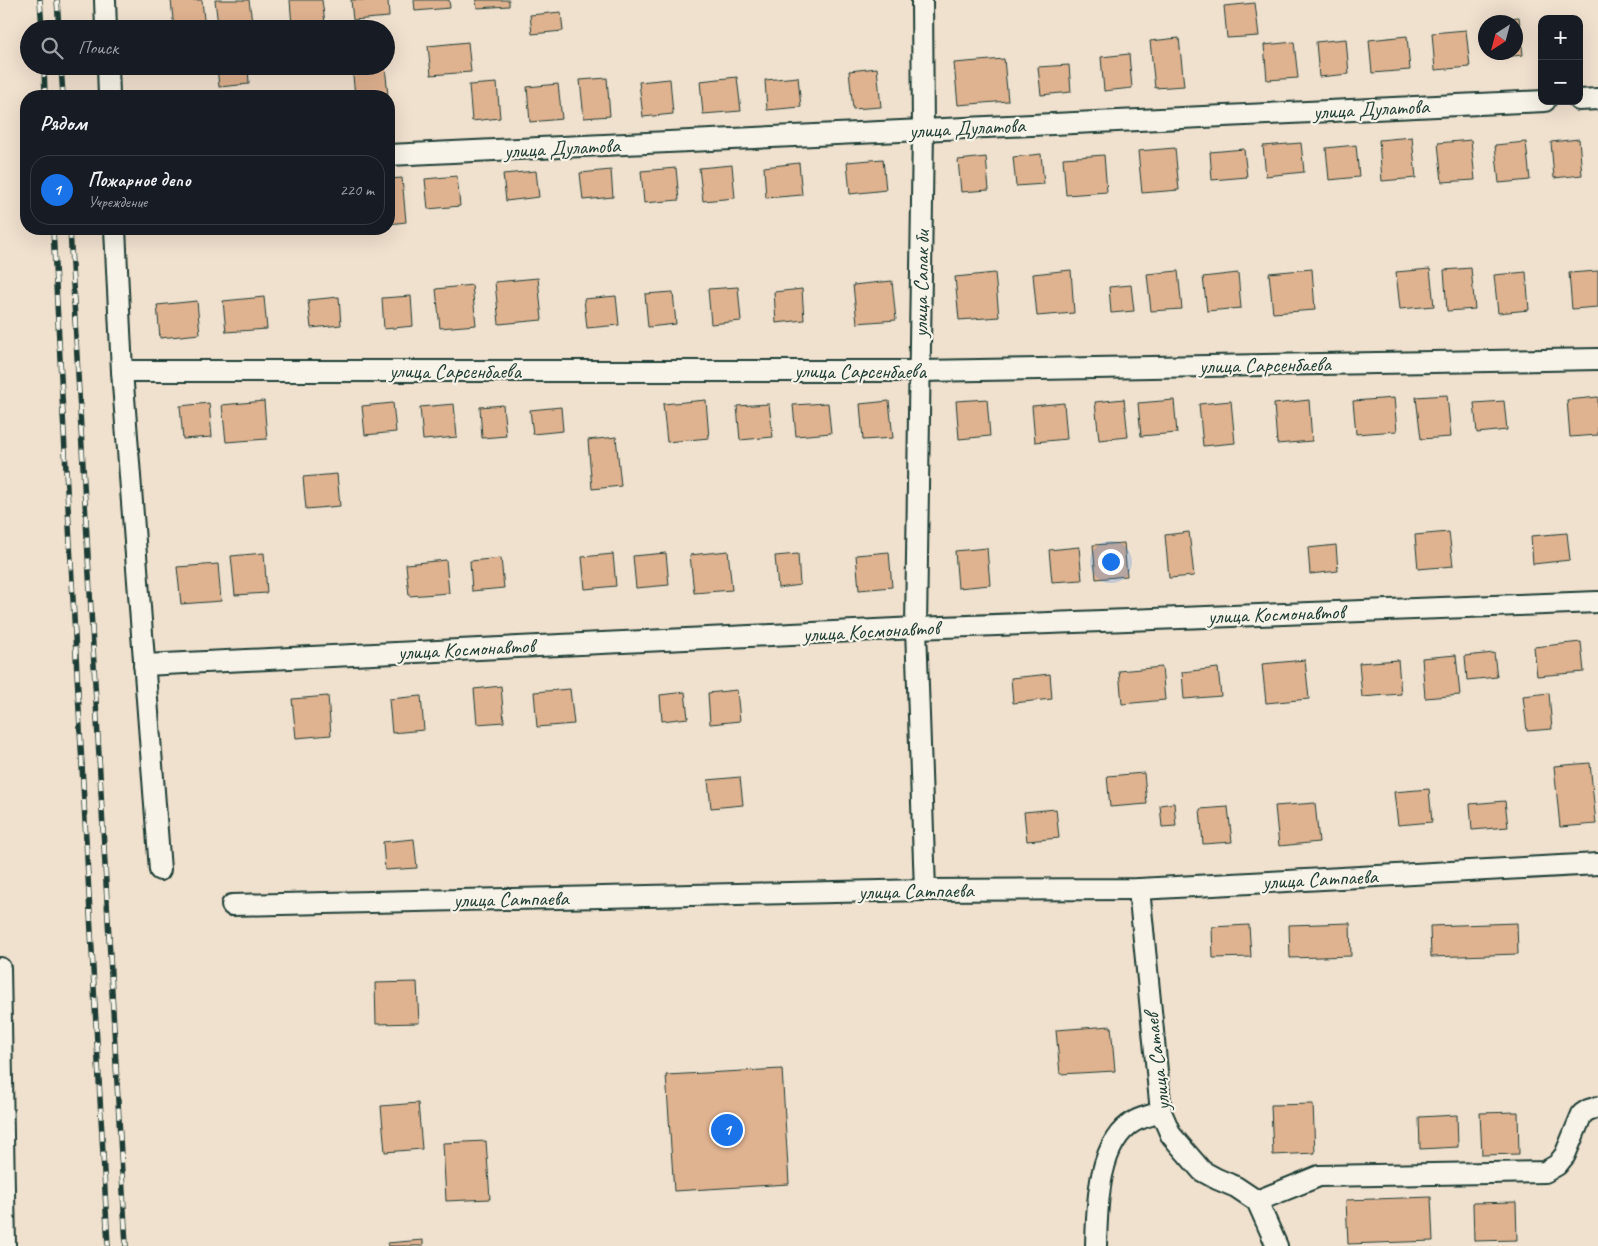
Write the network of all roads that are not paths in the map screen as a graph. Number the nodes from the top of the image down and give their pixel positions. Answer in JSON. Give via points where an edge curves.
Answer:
{"nodes":[{"id":1,"x":105,"y":0,"type":"edge"},
{"id":2,"x":922,"y":0,"type":"edge"},
{"id":3,"x":106,"y":20,"type":"edge"},
{"id":4,"x":108,"y":75,"type":"edge"},
{"id":5,"x":109,"y":90,"type":"edge"},
{"id":6,"x":1598,"y":99,"type":"edge"},
{"id":7,"x":1583,"y":100,"type":"edge"},
{"id":8,"x":1538,"y":101,"type":"edge"},
{"id":9,"x":923,"y":130,"type":"junction"},
{"id":10,"x":395,"y":155,"type":"edge"},
{"id":11,"x":115,"y":235,"type":"edge"},
{"id":12,"x":1598,"y":359,"type":"edge"},
{"id":13,"x":122,"y":371,"type":"junction"},
{"id":14,"x":920,"y":371,"type":"junction"},
{"id":15,"x":1598,"y":602,"type":"edge"},
{"id":16,"x":916,"y":628,"type":"junction"},
{"id":17,"x":144,"y":664,"type":"junction"},
{"id":18,"x":1598,"y":864,"type":"edge"},
{"id":19,"x":160,"y":870,"type":"dead end"},
{"id":20,"x":1139,"y":889,"type":"junction"},
{"id":21,"x":925,"y":890,"type":"junction"},
{"id":22,"x":232,"y":906,"type":"dead end"},
{"id":23,"x":0,"y":968,"type":"edge"},
{"id":24,"x":1598,"y":1107,"type":"edge"},
{"id":25,"x":1161,"y":1112,"type":"junction"},
{"id":26,"x":1257,"y":1201,"type":"junction"},
{"id":27,"x":5,"y":1246,"type":"edge"},
{"id":28,"x":1096,"y":1246,"type":"edge"},
{"id":29,"x":1277,"y":1246,"type":"edge"}],
"edges":[{"from":1,"to":3,"type":"street"},
{"from":2,"to":9,"type":"street","name":"улица Сапак би"},
{"from":4,"to":5,"type":"street"},
{"from":6,"to":7,"type":"street"},
{"from":8,"to":9,"type":"street","name":"улица Дулатова"},
{"from":9,"to":10,"type":"street","name":"улица Дулатова"},
{"from":9,"to":14,"type":"street","name":"улица Сапак би"},
{"from":11,"to":13,"type":"street"},
{"from":12,"to":14,"type":"street","name":"улица Сарсенбаева"},
{"from":13,"to":14,"type":"street","name":"улица Сарсенбаева"},
{"from":13,"to":17,"type":"street"},
{"from":14,"to":16,"type":"street","name":"улица Сапак би"},
{"from":15,"to":16,"type":"street","name":"улица Космонавтов"},
{"from":16,"to":17,"type":"street","name":"улица Космонавтов"},
{"from":16,"to":21,"type":"street","name":"улица Сапак би"},
{"from":17,"to":19,"type":"street"},
{"from":18,"to":20,"type":"street","name":"улица Сатпаева"},
{"from":20,"to":21,"type":"street","name":"улица Сатпаева"},
{"from":20,"to":25,"type":"street","name":"улица Сатаев"},
{"from":21,"to":22,"type":"street","name":"улица Сатпаева"},
{"from":23,"to":27,"type":"street"},
{"from":24,"to":26,"type":"street","via":[[1582,1114],[1565,1155],[1558,1165],[1545,1172],[1319,1176]]},
{"from":25,"to":26,"type":"street","name":"улица Сатаев","via":[[1171,1135],[1202,1171]]},
{"from":25,"to":28,"type":"street","via":[[1134,1122],[1108,1153],[1098,1194]]},
{"from":26,"to":29,"type":"street"}]}
